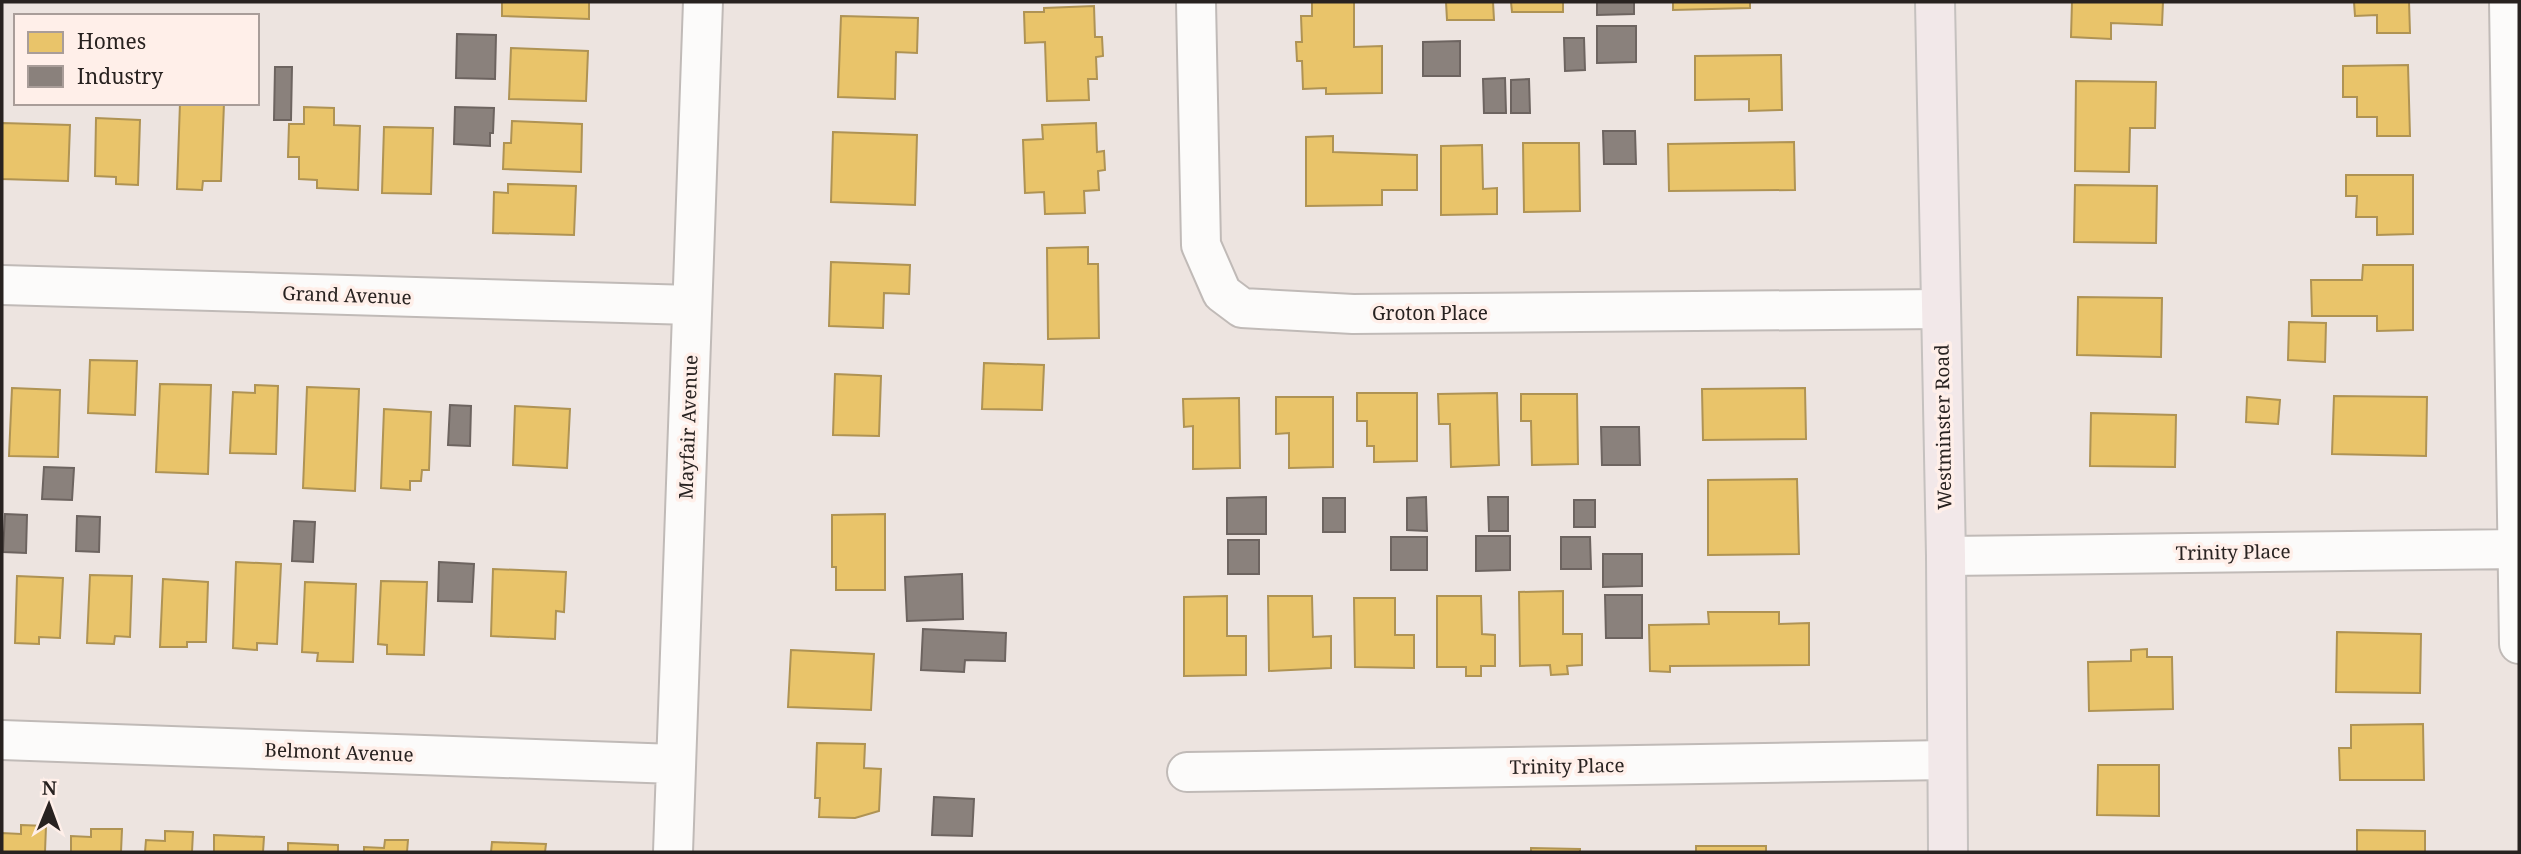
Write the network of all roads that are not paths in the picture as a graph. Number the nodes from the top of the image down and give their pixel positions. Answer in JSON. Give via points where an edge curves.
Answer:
{"nodes":[{"id":1,"x":703,"y":2,"type":"edge"},
{"id":2,"x":1196,"y":2,"type":"edge"},
{"id":3,"x":1935,"y":2,"type":"edge"},
{"id":4,"x":2509,"y":2,"type":"edge"},
{"id":5,"x":2515,"y":87,"type":"edge"},
{"id":6,"x":2,"y":285,"type":"edge"},
{"id":7,"x":692,"y":305,"type":"junction"},
{"id":8,"x":1940,"y":309,"type":"junction"},
{"id":9,"x":2519,"y":549,"type":"edge"},
{"id":10,"x":1946,"y":555,"type":"junction"},
{"id":11,"x":2519,"y":644,"type":"edge"},
{"id":12,"x":2,"y":740,"type":"edge"},
{"id":13,"x":1947,"y":760,"type":"junction"},
{"id":14,"x":675,"y":764,"type":"junction"},
{"id":15,"x":1186,"y":772,"type":"dead end"},
{"id":16,"x":673,"y":852,"type":"edge"},
{"id":17,"x":1948,"y":852,"type":"edge"}],
"edges":[{"from":1,"to":7,"type":"street","name":"Mayfair Avenue"},
{"from":2,"to":8,"type":"street","name":"Groton Place","via":[[1201,245],[1222,293],[1242,308],[1353,314]]},
{"from":3,"to":8,"type":"main road","name":"Westminster Road"},
{"from":4,"to":5,"type":"street"},
{"from":5,"to":9,"type":"street"},
{"from":6,"to":7,"type":"street","name":"Grand Avenue"},
{"from":7,"to":14,"type":"street","name":"Mayfair Avenue"},
{"from":8,"to":10,"type":"main road","name":"Westminster Road"},
{"from":9,"to":10,"type":"street","name":"Trinity Place"},
{"from":9,"to":11,"type":"street"},
{"from":10,"to":13,"type":"main road","name":"Westminster Road"},
{"from":12,"to":14,"type":"street","name":"Belmont Avenue"},
{"from":13,"to":15,"type":"street","name":"Trinity Place"},
{"from":13,"to":17,"type":"main road","name":"Westminster Road"},
{"from":14,"to":16,"type":"street","name":"Mayfair Avenue"}]}
